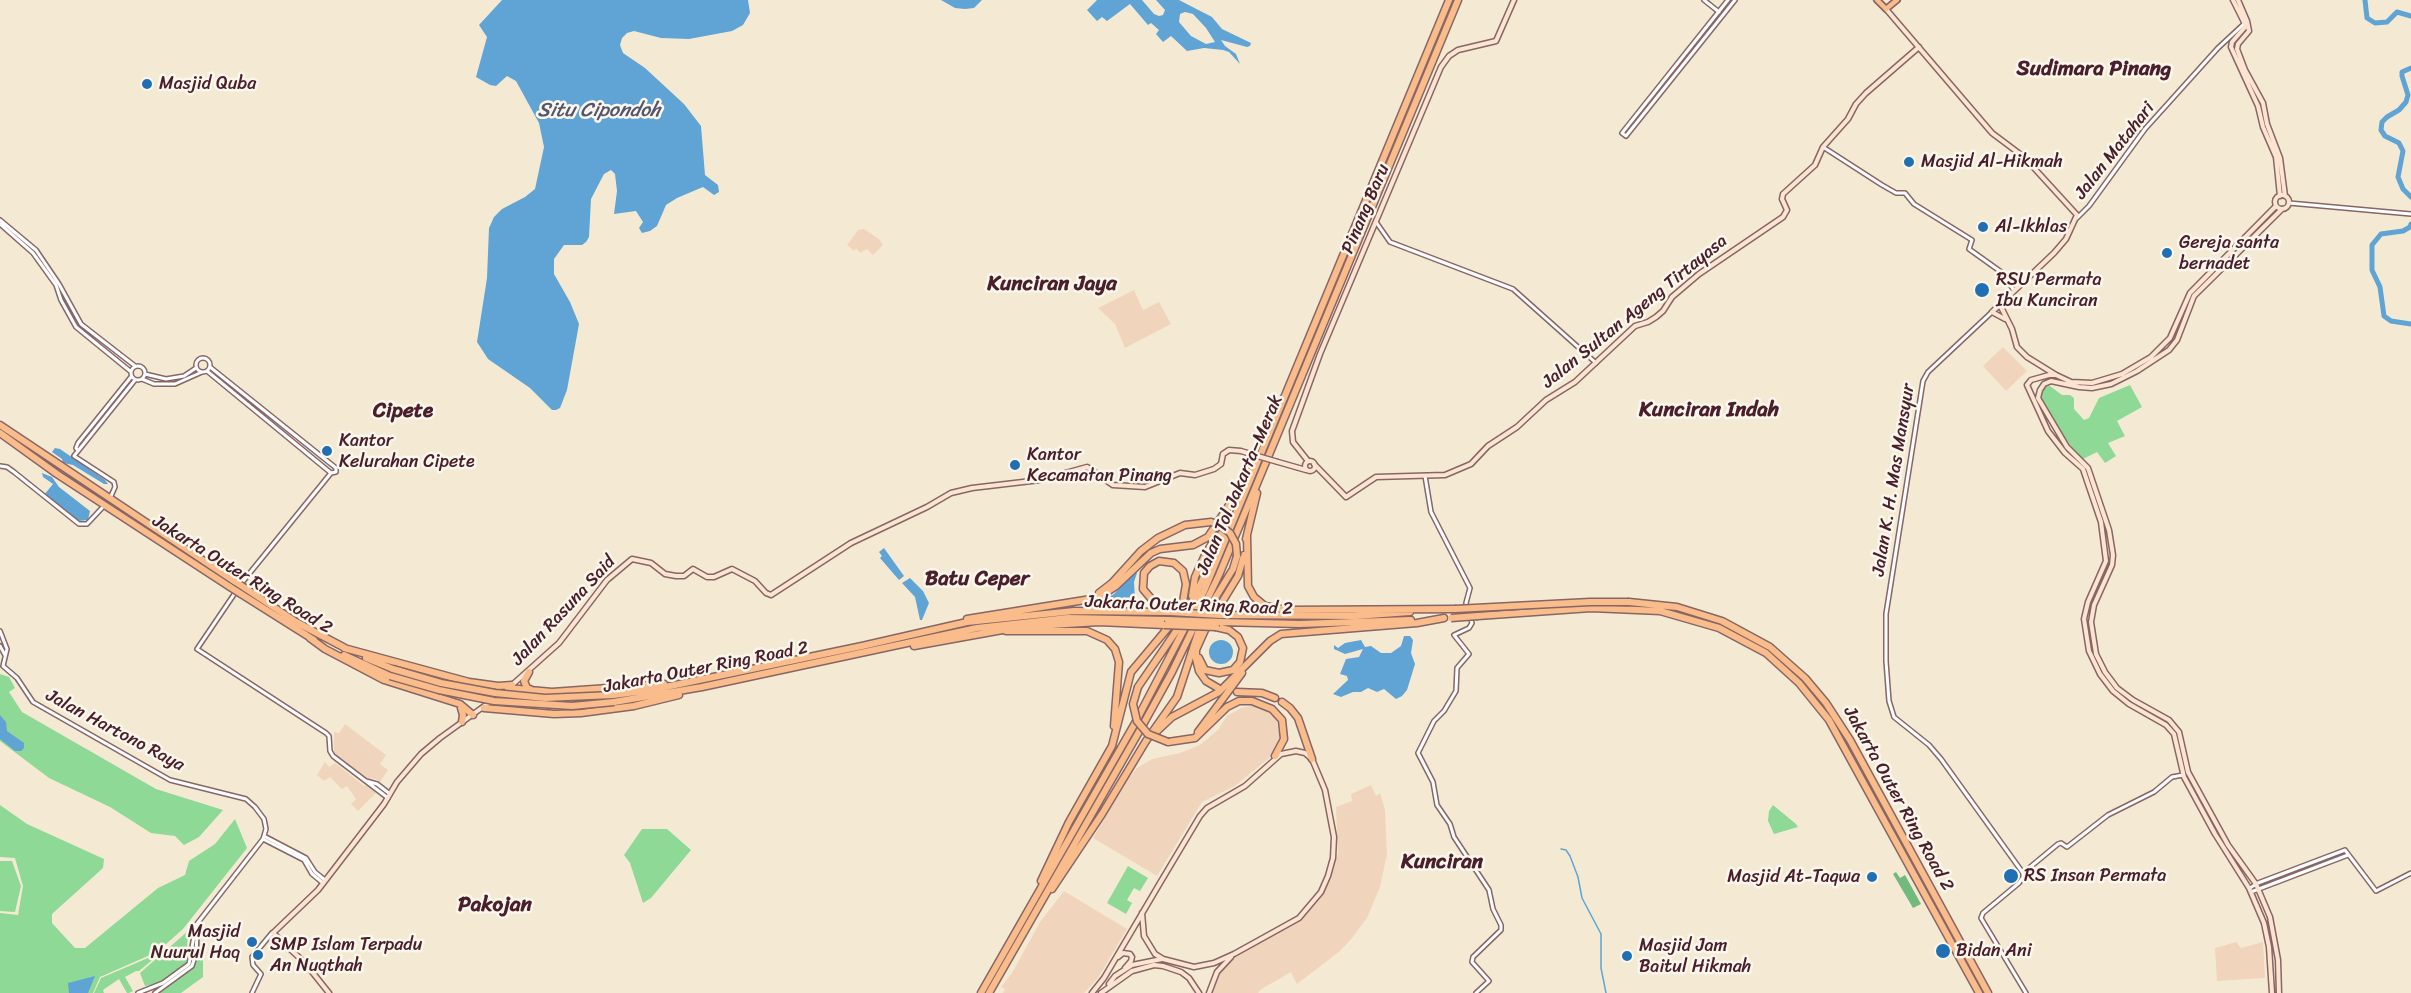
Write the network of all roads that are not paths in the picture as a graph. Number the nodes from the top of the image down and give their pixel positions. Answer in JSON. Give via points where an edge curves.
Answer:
{"nodes":[{"id":1,"x":1449,"y":0,"type":"edge"},
{"id":2,"x":1458,"y":0,"type":"edge"},
{"id":3,"x":1514,"y":0,"type":"edge"},
{"id":4,"x":1704,"y":0,"type":"edge"},
{"id":5,"x":1728,"y":0,"type":"edge"},
{"id":6,"x":1735,"y":0,"type":"edge"},
{"id":7,"x":1877,"y":0,"type":"edge"},
{"id":8,"x":1897,"y":0,"type":"edge"},
{"id":9,"x":2236,"y":0,"type":"edge"},
{"id":10,"x":1886,"y":9,"type":"junction"},
{"id":11,"x":1719,"y":12,"type":"junction"},
{"id":12,"x":2246,"y":22,"type":"junction"},
{"id":13,"x":1706,"y":28,"type":"junction"},
{"id":14,"x":1711,"y":32,"type":"junction"},
{"id":15,"x":1919,"y":47,"type":"junction"},
{"id":16,"x":1664,"y":83,"type":"junction"},
{"id":17,"x":1624,"y":134,"type":"dead end"},
{"id":18,"x":1822,"y":149,"type":"junction"},
{"id":19,"x":2282,"y":196,"type":"junction"},
{"id":20,"x":2289,"y":203,"type":"junction"},
{"id":21,"x":2277,"y":206,"type":"junction"},
{"id":22,"x":2282,"y":209,"type":"junction"},
{"id":23,"x":2409,"y":214,"type":"edge"},
{"id":24,"x":2077,"y":218,"type":"junction"},
{"id":25,"x":0,"y":222,"type":"edge"},
{"id":26,"x":1376,"y":222,"type":"junction"},
{"id":27,"x":2014,"y":291,"type":"junction"},
{"id":28,"x":2192,"y":294,"type":"junction"},
{"id":29,"x":2000,"y":305,"type":"junction"},
{"id":30,"x":1992,"y":312,"type":"junction"},
{"id":31,"x":2005,"y":318,"type":"junction"},
{"id":32,"x":93,"y":333,"type":"junction"},
{"id":33,"x":97,"y":336,"type":"junction"},
{"id":34,"x":89,"y":338,"type":"junction"},
{"id":35,"x":93,"y":341,"type":"junction"},
{"id":36,"x":1596,"y":363,"type":"junction"},
{"id":37,"x":135,"y":366,"type":"junction"},
{"id":38,"x":2039,"y":366,"type":"junction"},
{"id":39,"x":210,"y":367,"type":"junction"},
{"id":40,"x":196,"y":368,"type":"junction"},
{"id":41,"x":130,"y":371,"type":"junction"},
{"id":42,"x":204,"y":372,"type":"junction"},
{"id":43,"x":145,"y":374,"type":"junction"},
{"id":44,"x":2056,"y":375,"type":"junction"},
{"id":45,"x":131,"y":377,"type":"junction"},
{"id":46,"x":2041,"y":377,"type":"junction"},
{"id":47,"x":142,"y":379,"type":"junction"},
{"id":48,"x":135,"y":380,"type":"junction"},
{"id":49,"x":2072,"y":384,"type":"junction"},
{"id":50,"x":0,"y":425,"type":"edge"},
{"id":51,"x":2055,"y":428,"type":"junction"},
{"id":52,"x":2048,"y":431,"type":"junction"},
{"id":53,"x":0,"y":433,"type":"edge"},
{"id":54,"x":78,"y":451,"type":"junction"},
{"id":55,"x":1263,"y":460,"type":"junction"},
{"id":56,"x":1308,"y":461,"type":"junction"},
{"id":57,"x":1314,"y":464,"type":"junction"},
{"id":58,"x":0,"y":466,"type":"edge"},
{"id":59,"x":1306,"y":470,"type":"junction"},
{"id":60,"x":331,"y":473,"type":"junction"},
{"id":61,"x":1425,"y":476,"type":"junction"},
{"id":62,"x":111,"y":496,"type":"dead end"},
{"id":63,"x":1244,"y":499,"type":"junction"},
{"id":64,"x":102,"y":508,"type":"dead end"},
{"id":65,"x":1247,"y":535,"type":"junction"},
{"id":66,"x":232,"y":584,"type":"junction"},
{"id":67,"x":243,"y":591,"type":"junction"},
{"id":68,"x":1082,"y":600,"type":"junction"},
{"id":69,"x":1455,"y":609,"type":"junction"},
{"id":70,"x":1171,"y":610,"type":"junction"},
{"id":71,"x":1219,"y":618,"type":"junction"},
{"id":72,"x":1447,"y":618,"type":"junction"},
{"id":73,"x":1166,"y":622,"type":"junction"},
{"id":74,"x":929,"y":630,"type":"junction"},
{"id":75,"x":997,"y":630,"type":"junction"},
{"id":76,"x":0,"y":631,"type":"edge"},
{"id":77,"x":1201,"y":637,"type":"junction"},
{"id":78,"x":310,"y":638,"type":"junction"},
{"id":79,"x":0,"y":646,"type":"edge"},
{"id":80,"x":344,"y":648,"type":"junction"},
{"id":81,"x":884,"y":649,"type":"junction"},
{"id":82,"x":1260,"y":650,"type":"junction"},
{"id":83,"x":5,"y":655,"type":"junction"},
{"id":84,"x":391,"y":672,"type":"junction"},
{"id":85,"x":529,"y":672,"type":"junction"},
{"id":86,"x":692,"y":681,"type":"junction"},
{"id":87,"x":498,"y":686,"type":"junction"},
{"id":88,"x":511,"y":686,"type":"junction"},
{"id":89,"x":702,"y":687,"type":"junction"},
{"id":90,"x":1218,"y":688,"type":"dead end"},
{"id":91,"x":1809,"y":689,"type":"junction"},
{"id":92,"x":533,"y":690,"type":"junction"},
{"id":93,"x":1237,"y":692,"type":"dead end"},
{"id":94,"x":502,"y":694,"type":"junction"},
{"id":95,"x":613,"y":699,"type":"junction"},
{"id":96,"x":494,"y":701,"type":"junction"},
{"id":97,"x":456,"y":703,"type":"junction"},
{"id":98,"x":484,"y":708,"type":"junction"},
{"id":99,"x":499,"y":710,"type":"junction"},
{"id":100,"x":473,"y":715,"type":"junction"},
{"id":101,"x":462,"y":722,"type":"junction"},
{"id":102,"x":2171,"y":725,"type":"junction"},
{"id":103,"x":1185,"y":741,"type":"junction"},
{"id":104,"x":1107,"y":756,"type":"junction"},
{"id":105,"x":1275,"y":756,"type":"junction"},
{"id":106,"x":1312,"y":759,"type":"junction"},
{"id":107,"x":1131,"y":765,"type":"junction"},
{"id":108,"x":2183,"y":775,"type":"junction"},
{"id":109,"x":389,"y":796,"type":"junction"},
{"id":110,"x":263,"y":837,"type":"junction"},
{"id":111,"x":2348,"y":855,"type":"junction"},
{"id":112,"x":2022,"y":873,"type":"junction"},
{"id":113,"x":2411,"y":873,"type":"edge"},
{"id":114,"x":324,"y":882,"type":"junction"},
{"id":115,"x":2255,"y":884,"type":"junction"},
{"id":116,"x":2249,"y":888,"type":"junction"},
{"id":117,"x":1040,"y":906,"type":"junction"},
{"id":118,"x":1030,"y":907,"type":"junction"},
{"id":119,"x":1142,"y":913,"type":"junction"},
{"id":120,"x":273,"y":933,"type":"junction"},
{"id":121,"x":1234,"y":954,"type":"junction"},
{"id":122,"x":1163,"y":959,"type":"junction"},
{"id":123,"x":1112,"y":965,"type":"junction"},
{"id":124,"x":1115,"y":976,"type":"junction"},
{"id":125,"x":159,"y":988,"type":"junction"},
{"id":126,"x":138,"y":993,"type":"edge"},
{"id":127,"x":155,"y":993,"type":"edge"},
{"id":128,"x":252,"y":993,"type":"edge"},
{"id":129,"x":329,"y":993,"type":"edge"},
{"id":130,"x":981,"y":993,"type":"edge"},
{"id":131,"x":989,"y":993,"type":"edge"},
{"id":132,"x":1092,"y":993,"type":"edge"},
{"id":133,"x":1101,"y":993,"type":"edge"},
{"id":134,"x":1199,"y":993,"type":"edge"},
{"id":135,"x":1209,"y":993,"type":"edge"},
{"id":136,"x":1476,"y":993,"type":"edge"},
{"id":137,"x":1979,"y":993,"type":"edge"},
{"id":138,"x":1988,"y":993,"type":"edge"},
{"id":139,"x":2026,"y":993,"type":"edge"},
{"id":140,"x":2272,"y":993,"type":"edge"},
{"id":141,"x":2279,"y":993,"type":"edge"}],
"edges":[{"from":1,"to":55,"type":"highway","name":"Jalan Tol Jakarta–Merak"},
{"from":2,"to":55,"type":"highway","name":"Jalan Tol Jakarta–Merak"},
{"from":3,"to":26,"type":"main road","name":"Pinang Baru","via":[[1496,41],[1458,50],[1444,61]]},
{"from":4,"to":11,"type":"street"},
{"from":5,"to":11,"type":"street"},
{"from":6,"to":14,"type":"street"},
{"from":7,"to":10,"type":"main road"},
{"from":8,"to":10,"type":"main road"},
{"from":9,"to":12,"type":"main road"},
{"from":10,"to":15,"type":"main road"},
{"from":11,"to":13,"type":"street"},
{"from":12,"to":19,"type":"main road","via":[[2249,31],[2237,49],[2263,103],[2280,155]]},
{"from":12,"to":24,"type":"street","name":"Jalan Matahari","via":[[2145,129]]},
{"from":13,"to":14,"type":"street"},
{"from":13,"to":16,"type":"street"},
{"from":14,"to":16,"type":"street"},
{"from":15,"to":18,"type":"main road","name":"Jalan Sultan Ageng Tirtayasa","via":[[1866,93]]},
{"from":15,"to":24,"type":"main road","via":[[1992,133],[2024,157]]},
{"from":16,"to":17,"type":"street"},
{"from":18,"to":27,"type":"street","via":[[1889,189],[1905,194],[1914,204],[1972,240],[1969,249],[2004,274]]},
{"from":18,"to":36,"type":"main road","name":"Jalan Sultan Ageng Tirtayasa","via":[[1815,165],[1782,197],[1787,210],[1783,217],[1699,274],[1672,297],[1663,311],[1635,326]]},
{"from":19,"to":20,"type":"main road"},
{"from":19,"to":21,"type":"main road","via":[[2275,201]]},
{"from":20,"to":22,"type":"main road"},
{"from":20,"to":23,"type":"street"},
{"from":21,"to":22,"type":"main road"},
{"from":21,"to":28,"type":"main road"},
{"from":22,"to":28,"type":"main road"},
{"from":24,"to":27,"type":"main road","name":"Jalan K. H. Mas Mansyur","via":[[2054,253]]},
{"from":25,"to":32,"type":"street","via":[[35,249],[79,321]]},
{"from":25,"to":34,"type":"street","via":[[33,252],[56,285],[75,325]]},
{"from":26,"to":36,"type":"street","via":[[1390,242],[1513,289]]},
{"from":26,"to":56,"type":"main road","name":"Pinang Baru","via":[[1306,388],[1292,431],[1293,442]]},
{"from":27,"to":29,"type":"main road","name":"Jalan K. H. Mas Mansyur"},
{"from":28,"to":49,"type":"main road","via":[[2170,338],[2151,357],[2109,379]]},
{"from":29,"to":30,"type":"main road","name":"Jalan K. H. Mas Mansyur"},
{"from":29,"to":31,"type":"main road"},
{"from":30,"to":31,"type":"main road"},
{"from":30,"to":112,"type":"street","name":"Jalan K. H. Mas Mansyur","via":[[1923,381],[1886,614],[1886,661],[1894,717],[1934,750]]},
{"from":31,"to":38,"type":"main road","via":[[2013,329],[2017,347]]},
{"from":32,"to":33,"type":"street"},
{"from":32,"to":34,"type":"street"},
{"from":33,"to":35,"type":"street"},
{"from":33,"to":37,"type":"street"},
{"from":34,"to":35,"type":"street"},
{"from":35,"to":41,"type":"street"},
{"from":36,"to":61,"type":"main road","name":"Jalan Sultan Ageng Tirtayasa","via":[[1488,446],[1471,464],[1450,474]]},
{"from":37,"to":41,"type":"street"},
{"from":37,"to":43,"type":"street"},
{"from":38,"to":44,"type":"main road"},
{"from":38,"to":46,"type":"main road"},
{"from":39,"to":40,"type":"street","via":[[208,360],[202,358],[196,362]]},
{"from":39,"to":42,"type":"street"},
{"from":39,"to":60,"type":"street","via":[[336,468]]},
{"from":40,"to":42,"type":"street"},
{"from":40,"to":43,"type":"street","via":[[166,380]]},
{"from":41,"to":45,"type":"street"},
{"from":42,"to":47,"type":"street","via":[[175,384],[154,384]]},
{"from":42,"to":60,"type":"street"},
{"from":43,"to":47,"type":"street"},
{"from":44,"to":46,"type":"main road"},
{"from":44,"to":49,"type":"main road"},
{"from":45,"to":48,"type":"street"},
{"from":45,"to":54,"type":"street","via":[[78,443]]},
{"from":46,"to":52,"type":"main road","via":[[2027,385]]},
{"from":47,"to":48,"type":"street"},
{"from":48,"to":54,"type":"street"},
{"from":49,"to":51,"type":"main road","via":[[2051,381],[2040,390],[2039,403]]},
{"from":50,"to":66,"type":"highway","name":"Jakarta Outer Ring Road 2"},
{"from":51,"to":52,"type":"main road"},
{"from":51,"to":102,"type":"main road","via":[[2088,468],[2109,530],[2112,565],[2094,605],[2091,622],[2096,654],[2117,688]]},
{"from":52,"to":102,"type":"main road","via":[[2083,469],[2101,522],[2106,561],[2084,619],[2089,651],[2113,691],[2129,704]]},
{"from":53,"to":66,"type":"highway","name":"Jakarta Outer Ring Road 2","via":[[57,474]]},
{"from":54,"to":62,"type":"street","via":[[74,456],[114,482]]},
{"from":55,"to":63,"type":"highway","name":"Jalan Tol Jakarta–Merak"},
{"from":55,"to":65,"type":"highway"},
{"from":55,"to":68,"type":"highway","via":[[1205,539],[1153,552],[1113,589]]},
{"from":55,"to":117,"type":"highway","name":"Jalan Tol Jakarta–Merak","via":[[1219,575],[1172,672]]},
{"from":56,"to":57,"type":"main road"},
{"from":56,"to":59,"type":"main road"},
{"from":57,"to":59,"type":"main road","via":[[1312,471]]},
{"from":57,"to":61,"type":"main road","name":"Jalan Sultan Ageng Tirtayasa","via":[[1346,497],[1376,477]]},
{"from":58,"to":64,"type":"street","via":[[14,472],[79,524],[87,524]]},
{"from":59,"to":85,"type":"main road","name":"Jalan Rasuna Said","bridge":true,"via":[[1229,450],[1217,467],[1196,475],[1180,473],[1145,487],[1113,485],[1087,467],[1040,480],[972,488],[951,493],[851,543],[771,595],[732,569],[711,578],[693,569],[684,576],[676,576],[665,574],[651,563],[632,559],[608,580],[559,643]]},
{"from":60,"to":109,"type":"street","via":[[231,597],[197,650],[326,733],[331,753]]},
{"from":61,"to":136,"type":"street","via":[[1431,512],[1470,588],[1466,603],[1472,623],[1454,635],[1469,654],[1457,668],[1456,692],[1434,721],[1418,753],[1433,782],[1437,805],[1489,890],[1501,925],[1501,930],[1473,957],[1472,962],[1489,981]]},
{"from":63,"to":103,"type":"highway","bridge":true,"via":[[1226,530],[1213,542],[1193,584],[1191,603],[1182,624],[1138,687],[1133,704],[1137,721],[1148,734],[1168,742]]},
{"from":63,"to":118,"type":"highway","name":"Jalan Tol Jakarta–Merak","via":[[1165,669]]},
{"from":65,"to":69,"type":"highway","via":[[1248,586],[1265,606],[1287,610]]},
{"from":65,"to":77,"type":"highway","via":[[1240,571]]},
{"from":66,"to":67,"type":"highway","name":"Jakarta Outer Ring Road 2","bridge":true},
{"from":67,"to":78,"type":"highway","name":"Jakarta Outer Ring Road 2"},
{"from":67,"to":80,"type":"highway"},
{"from":68,"to":74,"type":"highway","via":[[978,615]]},
{"from":68,"to":107,"type":"highway","bridge":true,"via":[[1108,586],[1137,554],[1163,534],[1211,522],[1230,533],[1236,544],[1233,569],[1200,627],[1177,697]]},
{"from":69,"to":71,"type":"highway","name":"Jakarta Outer Ring Road 2","via":[[1355,616]]},
{"from":69,"to":91,"type":"highway","name":"Jakarta Outer Ring Road 2","bridge":true,"via":[[1590,602],[1677,607],[1722,621],[1770,647]]},
{"from":70,"to":71,"type":"highway","name":"Jakarta Outer Ring Road 2","bridge":true},
{"from":70,"to":74,"type":"highway","name":"Jakarta Outer Ring Road 2","via":[[1037,613]]},
{"from":70,"to":104,"type":"highway","via":[[1154,602],[1143,588],[1146,571],[1159,561],[1174,563],[1183,571],[1185,595],[1172,623],[1131,672]]},
{"from":71,"to":72,"type":"highway","name":"Jakarta Outer Ring Road 2","via":[[1321,623]]},
{"from":71,"to":73,"type":"highway","bridge":true},
{"from":71,"to":77,"type":"highway","via":[[1242,644],[1242,658],[1233,670],[1219,673],[1203,668],[1198,657]]},
{"from":72,"to":82,"type":"highway","via":[[1288,633],[1273,638]]},
{"from":72,"to":91,"type":"highway","name":"Jakarta Outer Ring Road 2","bridge":true,"via":[[1621,608],[1660,611],[1719,628],[1766,653]]},
{"from":73,"to":75,"type":"highway","via":[[1090,622]]},
{"from":73,"to":81,"type":"highway","name":"Jakarta Outer Ring Road 2","via":[[1096,617],[1036,620],[977,628]]},
{"from":74,"to":86,"type":"highway","name":"Jakarta Outer Ring Road 2"},
{"from":75,"to":81,"type":"highway"},
{"from":75,"to":104,"type":"highway","via":[[1087,631],[1112,644],[1119,673]]},
{"from":76,"to":83,"type":"street","via":[[7,649]]},
{"from":77,"to":90,"type":"highway","via":[[1196,653],[1198,669],[1206,681]]},
{"from":78,"to":84,"type":"highway","name":"Jakarta Outer Ring Road 2"},
{"from":78,"to":97,"type":"highway","via":[[384,680]]},
{"from":79,"to":83,"type":"street"},
{"from":80,"to":84,"type":"highway","name":"Jakarta Outer Ring Road 2"},
{"from":80,"to":87,"type":"highway","via":[[420,670]]},
{"from":81,"to":89,"type":"highway","name":"Jakarta Outer Ring Road 2"},
{"from":82,"to":103,"type":"highway","via":[[1201,729]]},
{"from":82,"to":107,"type":"highway","via":[[1216,694],[1167,721]]},
{"from":83,"to":110,"type":"street","name":"Jalan Hartono Raya","via":[[3,666],[36,704],[167,779],[246,799],[262,815]]},
{"from":84,"to":95,"type":"highway","name":"Jakarta Outer Ring Road 2","bridge":true,"via":[[495,693]]},
{"from":85,"to":88,"type":"main road","name":"Jalan Rasuna Said"},
{"from":85,"to":92,"type":"highway","via":[[524,685]]},
{"from":86,"to":92,"type":"highway","via":[[552,692]]},
{"from":86,"to":95,"type":"highway","name":"Jakarta Outer Ring Road 2"},
{"from":87,"to":88,"type":"highway"},
{"from":87,"to":94,"type":"highway"},
{"from":88,"to":92,"type":"highway"},
{"from":88,"to":94,"type":"main road","name":"Jalan Rasuna Said"},
{"from":89,"to":95,"type":"highway","name":"Jakarta Outer Ring Road 2"},
{"from":89,"to":99,"type":"highway","via":[[614,709],[554,714]]},
{"from":91,"to":137,"type":"highway","name":"Jakarta Outer Ring Road 2","via":[[1844,744]]},
{"from":91,"to":138,"type":"highway","name":"Jakarta Outer Ring Road 2","via":[[1851,740]]},
{"from":93,"to":106,"type":"highway","via":[[1260,692],[1290,708],[1298,718]]},
{"from":94,"to":96,"type":"main road","name":"Jalan Rasuna Said"},
{"from":96,"to":98,"type":"main road","name":"Jalan Rasuna Said"},
{"from":96,"to":99,"type":"highway"},
{"from":97,"to":100,"type":"highway"},
{"from":97,"to":101,"type":"highway","via":[[463,711]]},
{"from":98,"to":99,"type":"highway"},
{"from":98,"to":100,"type":"main road","name":"Jalan Rasuna Said"},
{"from":100,"to":101,"type":"main road","name":"Jalan Rasuna Said"},
{"from":101,"to":109,"type":"main road","name":"Jalan Rasuna Said","via":[[424,750]]},
{"from":102,"to":108,"type":"main road"},
{"from":102,"to":115,"type":"main road","via":[[2179,732],[2188,772],[2211,816]]},
{"from":103,"to":105,"type":"highway","via":[[1201,734],[1230,705],[1255,701],[1272,709],[1282,720],[1284,737]]},
{"from":104,"to":118,"type":"highway","via":[[1061,839]]},
{"from":105,"to":106,"type":"main road","via":[[1293,750]]},
{"from":105,"to":119,"type":"main road","via":[[1245,786],[1207,808]]},
{"from":106,"to":121,"type":"main road","via":[[1332,819],[1334,837],[1328,876],[1299,918]]},
{"from":107,"to":117,"type":"highway"},
{"from":108,"to":112,"type":"street","via":[[2172,777],[2154,792],[2108,815],[2067,847],[2058,844]]},
{"from":108,"to":116,"type":"main road"},
{"from":109,"to":114,"type":"main road","name":"Jalan Rasuna Said"},
{"from":110,"to":114,"type":"street","via":[[304,860],[312,874]]},
{"from":110,"to":125,"type":"street","via":[[200,918],[193,932],[197,935],[194,963]]},
{"from":111,"to":113,"type":"street","via":[[2376,891]]},
{"from":111,"to":115,"type":"street"},
{"from":111,"to":115,"type":"street","via":[[2345,850]]},
{"from":112,"to":139,"type":"street","via":[[2019,883],[1980,917]]},
{"from":114,"to":120,"type":"main road","name":"Jalan Rasuna Said"},
{"from":115,"to":116,"type":"street"},
{"from":115,"to":116,"type":"main road"},
{"from":115,"to":141,"type":"main road","via":[[2270,917]]},
{"from":116,"to":140,"type":"main road","via":[[2266,930]]},
{"from":117,"to":131,"type":"highway","name":"Jalan Tol Jakarta–Merak"},
{"from":118,"to":130,"type":"highway","name":"Jalan Tol Jakarta–Merak"},
{"from":119,"to":122,"type":"main road","via":[[1147,943]]},
{"from":119,"to":123,"type":"main road"},
{"from":120,"to":128,"type":"street","via":[[252,957],[261,974]]},
{"from":120,"to":129,"type":"main road"},
{"from":121,"to":122,"type":"main road","via":[[1197,967]]},
{"from":121,"to":135,"type":"main road","via":[[1217,972]]},
{"from":122,"to":124,"type":"main road","via":[[1138,963]]},
{"from":123,"to":124,"type":"main road","via":[[1123,953],[1132,957]]},
{"from":123,"to":132,"type":"main road"},
{"from":124,"to":133,"type":"main road"},
{"from":125,"to":126,"type":"street"},
{"from":125,"to":127,"type":"street"},
{"from":133,"to":134,"type":"main road","via":[[1132,971],[1154,965],[1181,972]]}]}
